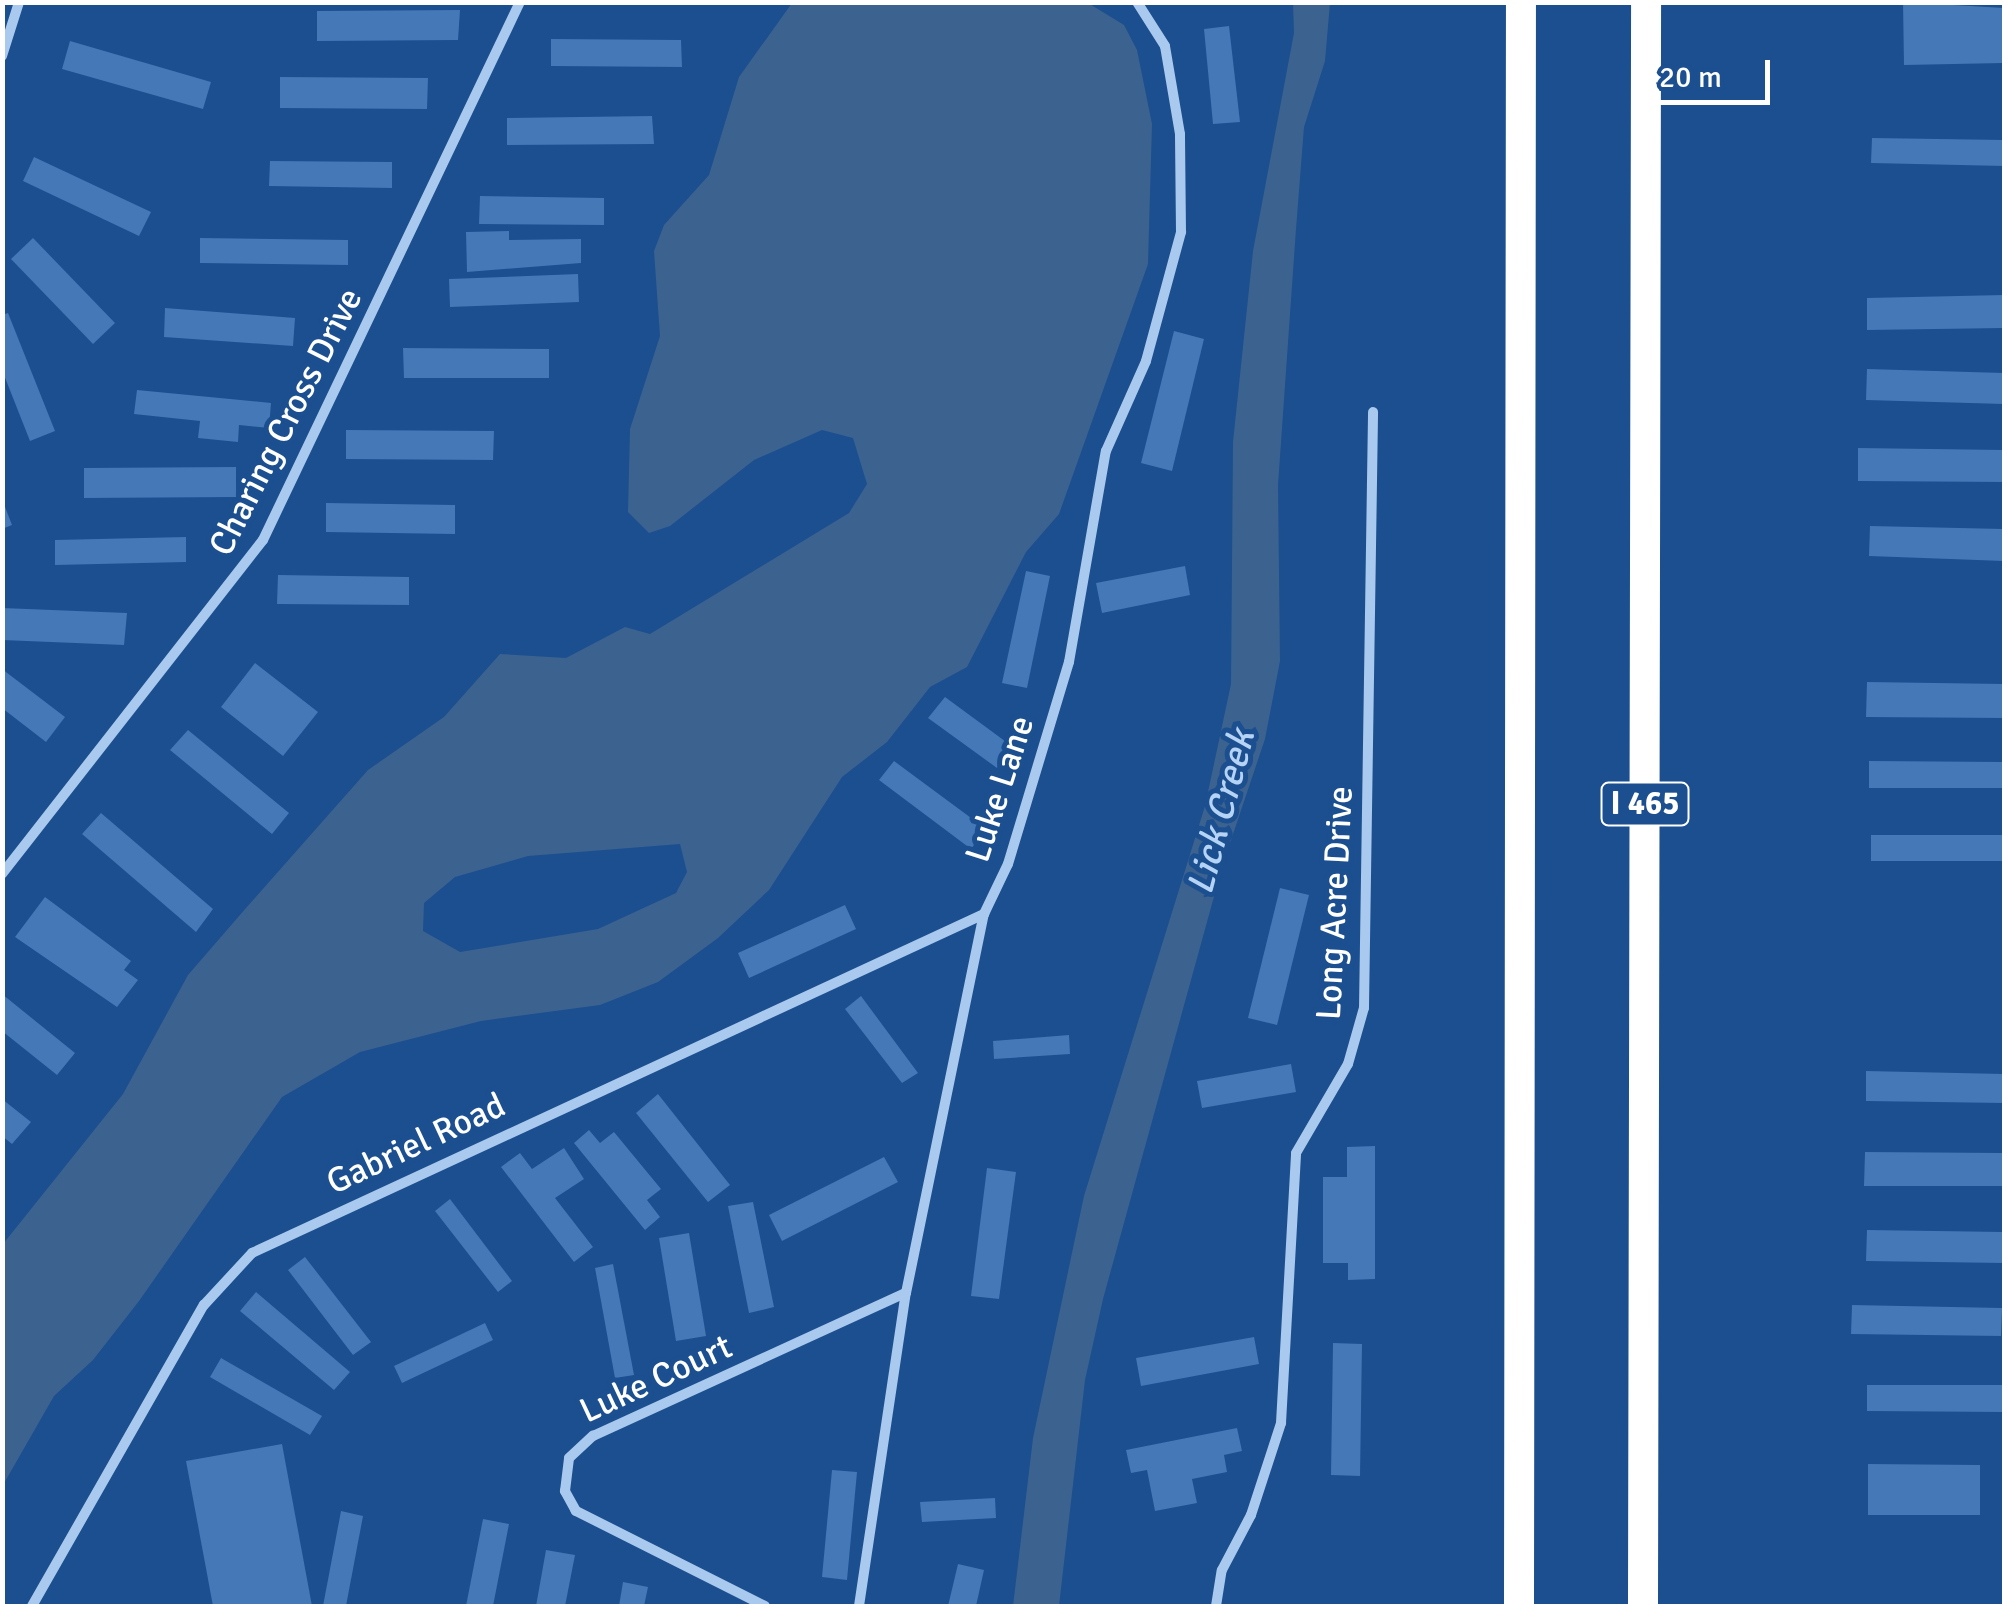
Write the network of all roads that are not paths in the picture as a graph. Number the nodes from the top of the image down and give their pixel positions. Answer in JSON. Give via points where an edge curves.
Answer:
{"nodes":[{"id":1,"x":19,"y":2,"type":"edge"},
{"id":2,"x":520,"y":2,"type":"edge"},
{"id":3,"x":1137,"y":2,"type":"edge"},
{"id":4,"x":1521,"y":2,"type":"edge"},
{"id":5,"x":1646,"y":2,"type":"edge"},
{"id":6,"x":2,"y":56,"type":"edge"},
{"id":7,"x":1373,"y":412,"type":"dead end"},
{"id":8,"x":2,"y":874,"type":"edge"},
{"id":9,"x":984,"y":914,"type":"junction"},
{"id":10,"x":906,"y":1293,"type":"junction"},
{"id":11,"x":32,"y":1606,"type":"edge"},
{"id":12,"x":766,"y":1606,"type":"edge"},
{"id":13,"x":859,"y":1606,"type":"edge"},
{"id":14,"x":1216,"y":1606,"type":"edge"},
{"id":15,"x":1519,"y":1606,"type":"edge"},
{"id":16,"x":1643,"y":1606,"type":"edge"}],
"edges":[{"from":1,"to":6,"type":"street"},
{"from":2,"to":8,"type":"street","name":"Charing Cross Drive","via":[[254,557]]},
{"from":3,"to":9,"type":"street","name":"Luke Lane","via":[[1165,46],[1180,134],[1181,232],[1146,361],[1106,451],[1069,662],[1008,864]]},
{"from":4,"to":15,"type":"highway"},
{"from":5,"to":16,"type":"highway","number":"I 465"},
{"from":7,"to":14,"type":"street","name":"Long Acre Drive","via":[[1364,1008],[1348,1064],[1296,1153],[1281,1423],[1252,1515],[1222,1570]]},
{"from":9,"to":10,"type":"street","name":"Luke Lane"},
{"from":9,"to":11,"type":"street","name":"Gabriel Road","via":[[252,1253],[204,1305]]},
{"from":10,"to":12,"type":"street","name":"Luke Court","via":[[593,1436],[569,1458],[564,1491],[576,1511]]},
{"from":10,"to":13,"type":"street","name":"Luke Lane"}]}
